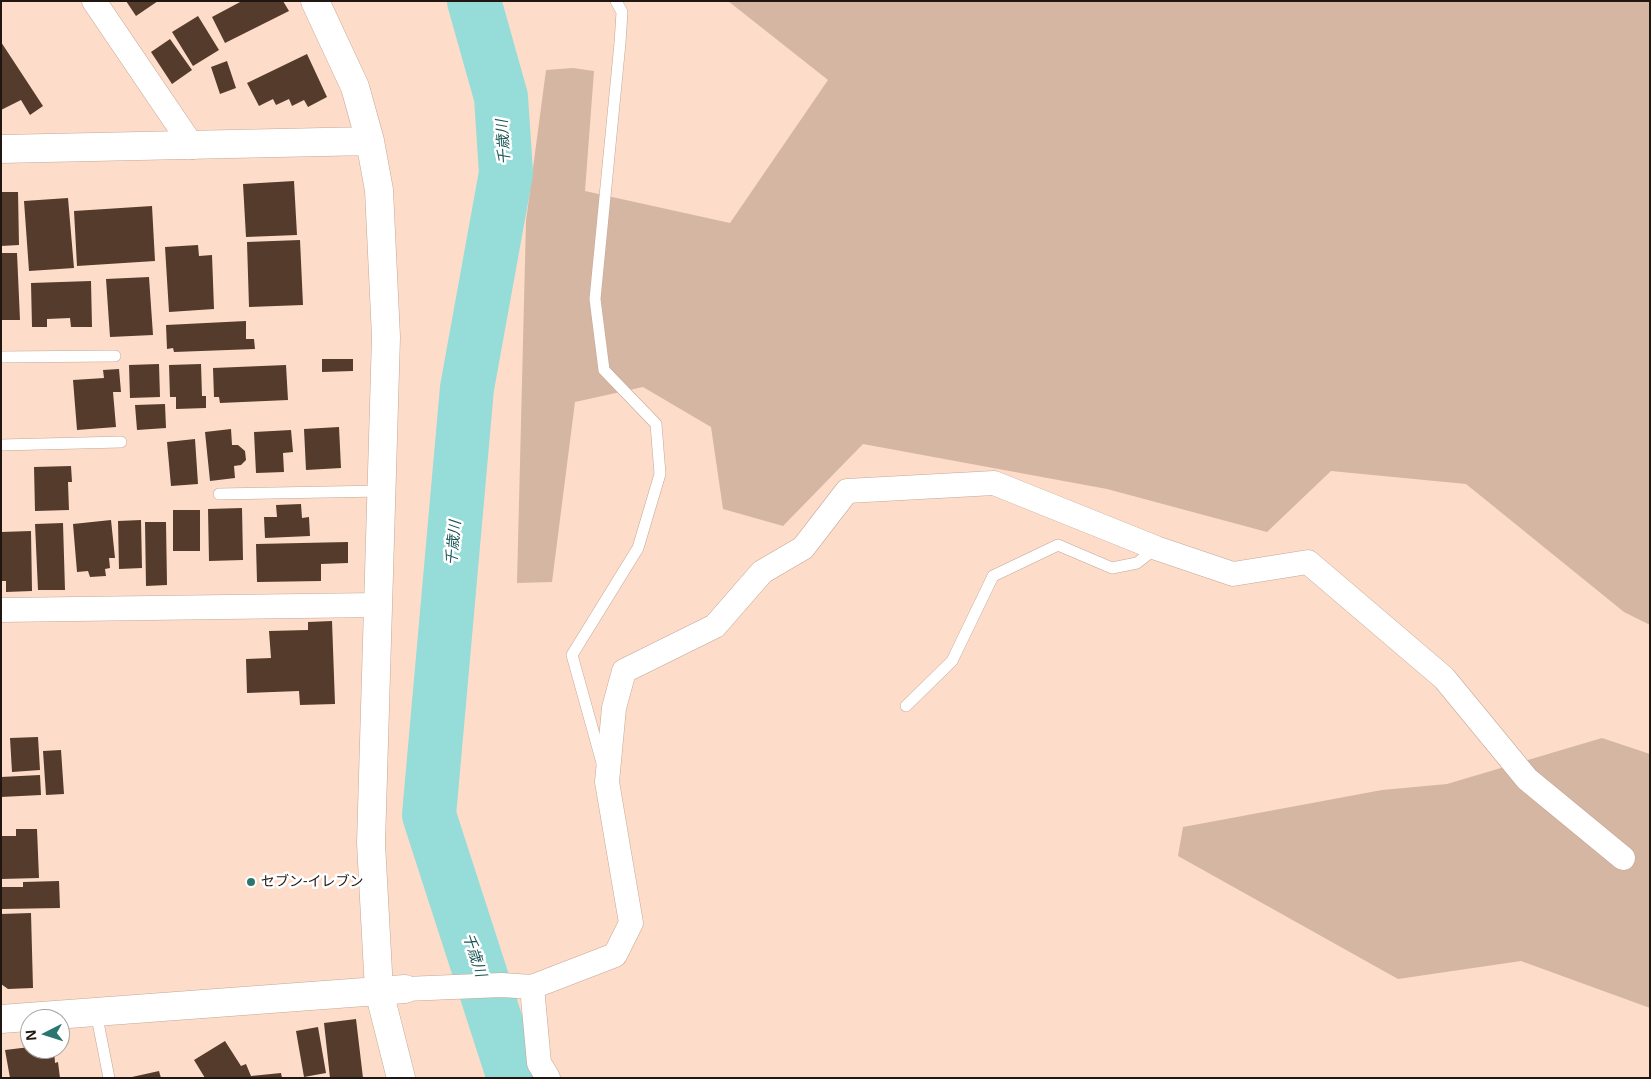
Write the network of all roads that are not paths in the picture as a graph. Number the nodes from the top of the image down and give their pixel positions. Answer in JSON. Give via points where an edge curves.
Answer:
{"nodes":[{"id":1,"x":94,"y":1,"type":"edge"},
{"id":2,"x":315,"y":1,"type":"edge"},
{"id":3,"x":616,"y":1,"type":"edge"},
{"id":4,"x":370,"y":141,"type":"junction"},
{"id":5,"x":193,"y":146,"type":"junction"},
{"id":6,"x":1,"y":149,"type":"edge"},
{"id":7,"x":114,"y":356,"type":"dead end"},
{"id":8,"x":1,"y":357,"type":"edge"},
{"id":9,"x":121,"y":442,"type":"dead end"},
{"id":10,"x":1,"y":444,"type":"edge"},
{"id":11,"x":382,"y":491,"type":"junction"},
{"id":12,"x":219,"y":494,"type":"dead end"},
{"id":13,"x":1156,"y":548,"type":"junction"},
{"id":14,"x":376,"y":605,"type":"junction"},
{"id":15,"x":1,"y":610,"type":"edge"},
{"id":16,"x":906,"y":706,"type":"dead end"},
{"id":17,"x":607,"y":782,"type":"junction"},
{"id":18,"x":1623,"y":858,"type":"dead end"},
{"id":19,"x":532,"y":987,"type":"junction"},
{"id":20,"x":392,"y":990,"type":"junction"},
{"id":21,"x":96,"y":1012,"type":"junction"},
{"id":22,"x":1,"y":1019,"type":"edge"},
{"id":23,"x":109,"y":1078,"type":"edge"},
{"id":24,"x":401,"y":1078,"type":"edge"},
{"id":25,"x":548,"y":1078,"type":"edge"}],
"edges":[{"from":1,"to":5,"type":"street"},
{"from":2,"to":4,"type":"street","via":[[355,87]]},
{"from":3,"to":17,"type":"lane","via":[[622,12],[620,42],[595,299],[604,370],[656,424],[660,474],[638,548],[572,656]]},
{"from":4,"to":5,"type":"street"},
{"from":4,"to":11,"type":"street","via":[[379,190],[386,337]]},
{"from":5,"to":6,"type":"street"},
{"from":7,"to":8,"type":"lane"},
{"from":9,"to":10,"type":"lane"},
{"from":11,"to":12,"type":"lane"},
{"from":11,"to":14,"type":"street"},
{"from":13,"to":16,"type":"lane","via":[[1137,563],[1112,568],[1058,545],[994,576],[952,661]]},
{"from":13,"to":17,"type":"street","via":[[994,483],[847,492],[803,548],[762,572],[715,626],[624,671],[614,708]]},
{"from":13,"to":18,"type":"street","via":[[1233,574],[1308,562],[1444,678],[1528,779]]},
{"from":14,"to":15,"type":"street"},
{"from":14,"to":20,"type":"street","via":[[371,843]]},
{"from":17,"to":19,"type":"street","via":[[631,923],[615,955]]},
{"from":19,"to":20,"type":"street","via":[[502,985]]},
{"from":19,"to":25,"type":"street","via":[[539,1063]]},
{"from":20,"to":21,"type":"street"},
{"from":20,"to":24,"type":"street"},
{"from":21,"to":22,"type":"street"},
{"from":21,"to":23,"type":"lane"}]}
